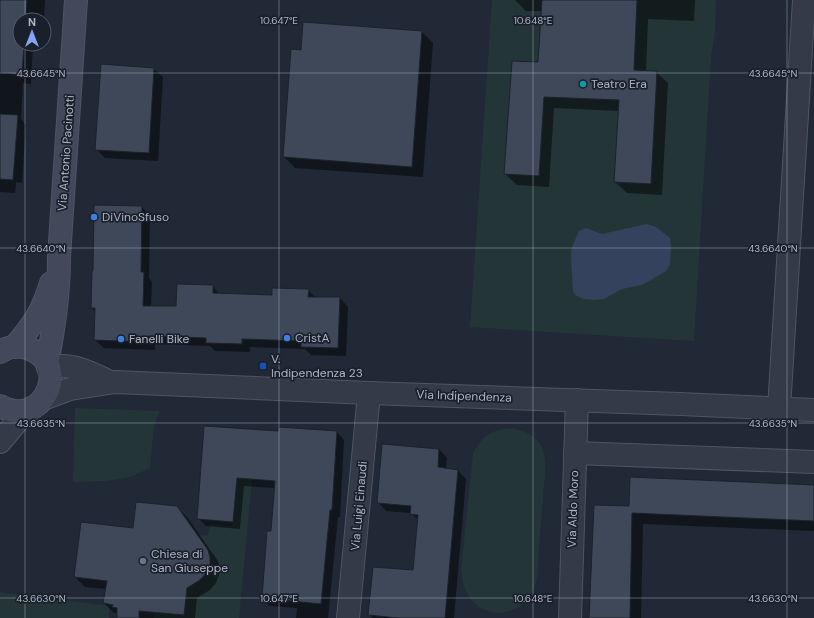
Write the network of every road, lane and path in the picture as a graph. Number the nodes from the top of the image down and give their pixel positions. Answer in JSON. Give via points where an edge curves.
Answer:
{"nodes":[{"id":1,"x":76,"y":0,"type":"edge"},
{"id":2,"x":804,"y":0,"type":"edge"},
{"id":3,"x":59,"y":257,"type":"junction"},
{"id":4,"x":7,"y":349,"type":"edge"},
{"id":5,"x":48,"y":366,"type":"junction"},
{"id":6,"x":112,"y":382,"type":"junction"},
{"id":7,"x":369,"y":393,"type":"junction"},
{"id":8,"x":577,"y":400,"type":"junction"},
{"id":9,"x":37,"y":404,"type":"junction"},
{"id":10,"x":0,"y":406,"type":"edge"},
{"id":11,"x":779,"y":409,"type":"junction"},
{"id":12,"x":814,"y":410,"type":"edge"},
{"id":13,"x":0,"y":442,"type":"edge"},
{"id":14,"x":575,"y":453,"type":"junction"},
{"id":15,"x":814,"y":462,"type":"edge"},
{"id":16,"x":348,"y":618,"type":"edge"},
{"id":17,"x":570,"y":618,"type":"edge"}],
"edges":[{"from":1,"to":3,"type":"street","name":"Via Antonio Pacinotti"},
{"from":2,"to":11,"type":"street"},
{"from":3,"to":4,"type":"street","name":"Via Antonio Pacinotti","via":[[42,310],[32,326]]},
{"from":3,"to":5,"type":"street","name":"Via Antonio Pacinotti","via":[[57,309]]},
{"from":4,"to":5,"type":"street","via":[[24,347],[33,350]]},
{"from":5,"to":6,"type":"street","name":"Via Indipendenza","via":[[66,366]]},
{"from":5,"to":9,"type":"street","name":"Via Antonio Pacinotti","via":[[50,383],[47,392]]},
{"from":6,"to":7,"type":"street","name":"Via Indipendenza"},
{"from":6,"to":9,"type":"street","name":"Via Indipendenza","via":[[70,389]]},
{"from":7,"to":8,"type":"street","name":"Via Indipendenza"},
{"from":7,"to":16,"type":"street","name":"Via Luigi Einaudi"},
{"from":8,"to":11,"type":"street","name":"Via Indipendenza"},
{"from":8,"to":14,"type":"street","name":"Via Aldo Moro"},
{"from":9,"to":10,"type":"street","via":[[23,411],[13,411]]},
{"from":9,"to":13,"type":"street","name":"Via Indipendenza","via":[[20,418]]},
{"from":11,"to":12,"type":"street","name":"Via Indipendenza"},
{"from":14,"to":15,"type":"street"},
{"from":14,"to":17,"type":"street","name":"Via Aldo Moro"}]}
